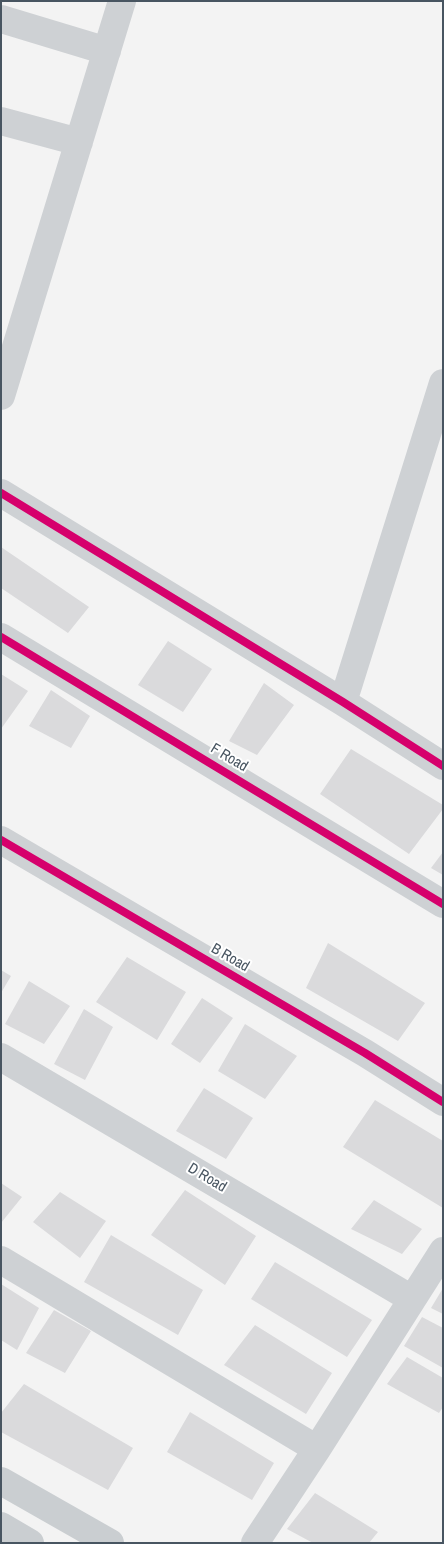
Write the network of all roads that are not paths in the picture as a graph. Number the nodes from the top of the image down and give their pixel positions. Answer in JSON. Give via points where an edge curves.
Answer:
{"nodes":[{"id":1,"x":122,"y":1,"type":"edge"},
{"id":2,"x":1,"y":19,"type":"edge"},
{"id":3,"x":107,"y":51,"type":"junction"},
{"id":4,"x":1,"y":121,"type":"edge"},
{"id":5,"x":79,"y":142,"type":"junction"},
{"id":6,"x":443,"y":383,"type":"edge"},
{"id":7,"x":1,"y":396,"type":"edge"},
{"id":8,"x":1,"y":493,"type":"edge"},
{"id":9,"x":1,"y":637,"type":"edge"},
{"id":10,"x":343,"y":702,"type":"junction"},
{"id":11,"x":443,"y":766,"type":"edge"},
{"id":12,"x":1,"y":840,"type":"edge"},
{"id":13,"x":443,"y":904,"type":"edge"},
{"id":14,"x":1,"y":1057,"type":"edge"},
{"id":15,"x":443,"y":1102,"type":"edge"},
{"id":16,"x":443,"y":1251,"type":"edge"},
{"id":17,"x":1,"y":1260,"type":"edge"},
{"id":18,"x":412,"y":1299,"type":"junction"},
{"id":19,"x":317,"y":1449,"type":"junction"},
{"id":20,"x":1,"y":1481,"type":"edge"},
{"id":21,"x":1,"y":1526,"type":"edge"},
{"id":22,"x":30,"y":1543,"type":"edge"},
{"id":23,"x":110,"y":1543,"type":"edge"},
{"id":24,"x":255,"y":1543,"type":"edge"}],
"edges":[{"from":1,"to":3,"type":"street"},
{"from":2,"to":3,"type":"street"},
{"from":3,"to":5,"type":"street"},
{"from":4,"to":5,"type":"street"},
{"from":5,"to":7,"type":"street"},
{"from":6,"to":10,"type":"street"},
{"from":8,"to":10,"type":"street"},
{"from":9,"to":13,"type":"street","name":"F Road"},
{"from":10,"to":11,"type":"street"},
{"from":12,"to":15,"type":"street","name":"B Road"},
{"from":14,"to":18,"type":"street","name":"D Road"},
{"from":16,"to":18,"type":"street"},
{"from":17,"to":19,"type":"street"},
{"from":18,"to":19,"type":"street"},
{"from":19,"to":24,"type":"street"},
{"from":20,"to":23,"type":"main road"},
{"from":21,"to":22,"type":"main road"}]}
